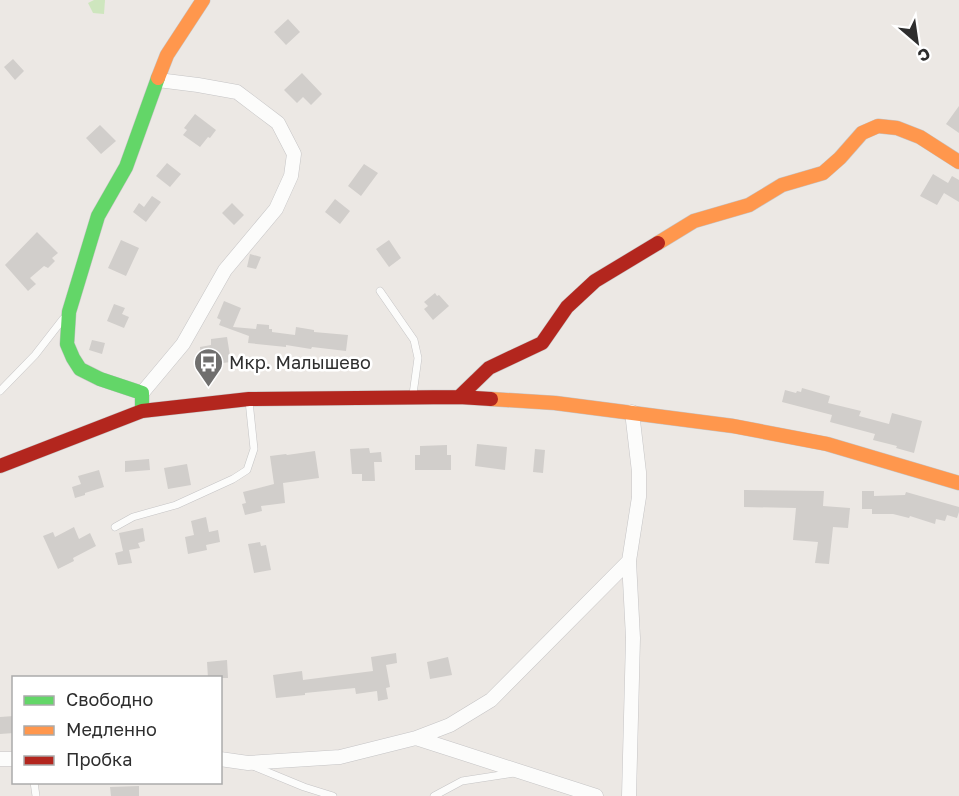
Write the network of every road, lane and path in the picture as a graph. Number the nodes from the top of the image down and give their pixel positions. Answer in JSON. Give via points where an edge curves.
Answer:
{"nodes":[{"id":1,"x":203,"y":0,"type":"edge"},
{"id":2,"x":158,"y":80,"type":"junction"},
{"id":3,"x":959,"y":162,"type":"edge"},
{"id":4,"x":380,"y":291,"type":"dead end"},
{"id":5,"x":69,"y":312,"type":"junction"},
{"id":6,"x":0,"y":391,"type":"edge"},
{"id":7,"x":142,"y":393,"type":"junction"},
{"id":8,"x":413,"y":397,"type":"junction"},
{"id":9,"x":459,"y":397,"type":"junction"},
{"id":10,"x":249,"y":399,"type":"junction"},
{"id":11,"x":142,"y":411,"type":"junction"},
{"id":12,"x":632,"y":412,"type":"junction"},
{"id":13,"x":0,"y":466,"type":"edge"},
{"id":14,"x":959,"y":483,"type":"edge"},
{"id":15,"x":115,"y":527,"type":"dead end"},
{"id":16,"x":629,"y":561,"type":"junction"},
{"id":17,"x":416,"y":738,"type":"junction"},
{"id":18,"x":222,"y":759,"type":"edge"},
{"id":19,"x":248,"y":764,"type":"junction"},
{"id":20,"x":521,"y":772,"type":"junction"},
{"id":21,"x":333,"y":796,"type":"edge"},
{"id":22,"x":434,"y":796,"type":"edge"},
{"id":23,"x":596,"y":796,"type":"edge"},
{"id":24,"x":628,"y":796,"type":"edge"}],
"edges":[{"from":1,"to":2,"type":"street","via":[[167,55]]},
{"from":2,"to":5,"type":"street","via":[[126,166],[98,216]]},
{"from":2,"to":7,"type":"street","via":[[237,92],[278,123],[294,154],[291,176],[276,209],[225,270],[183,344]]},
{"from":3,"to":9,"type":"street","via":[[920,137],[897,128],[878,126],[862,133],[823,173],[782,185],[749,205],[694,221],[595,280],[567,307],[542,343],[489,368]]},
{"from":4,"to":8,"type":"lane","via":[[414,340],[418,358]]},
{"from":5,"to":6,"type":"lane"},
{"from":5,"to":7,"type":"street","via":[[67,344],[81,369]]},
{"from":7,"to":11,"type":"street"},
{"from":8,"to":9,"type":"street"},
{"from":8,"to":10,"type":"street"},
{"from":9,"to":12,"type":"street"},
{"from":10,"to":11,"type":"street"},
{"from":10,"to":15,"type":"lane","via":[[254,449],[247,470],[176,505],[133,517]]},
{"from":11,"to":13,"type":"street"},
{"from":12,"to":14,"type":"street","via":[[827,444]]},
{"from":12,"to":16,"type":"street","via":[[639,497]]},
{"from":16,"to":17,"type":"street","via":[[491,700],[450,725]]},
{"from":16,"to":24,"type":"street","via":[[633,638]]},
{"from":17,"to":19,"type":"street","via":[[340,758]]},
{"from":17,"to":20,"type":"street"},
{"from":18,"to":19,"type":"street"},
{"from":19,"to":21,"type":"lane"},
{"from":20,"to":22,"type":"lane","via":[[462,781]]},
{"from":20,"to":23,"type":"street"}]}
